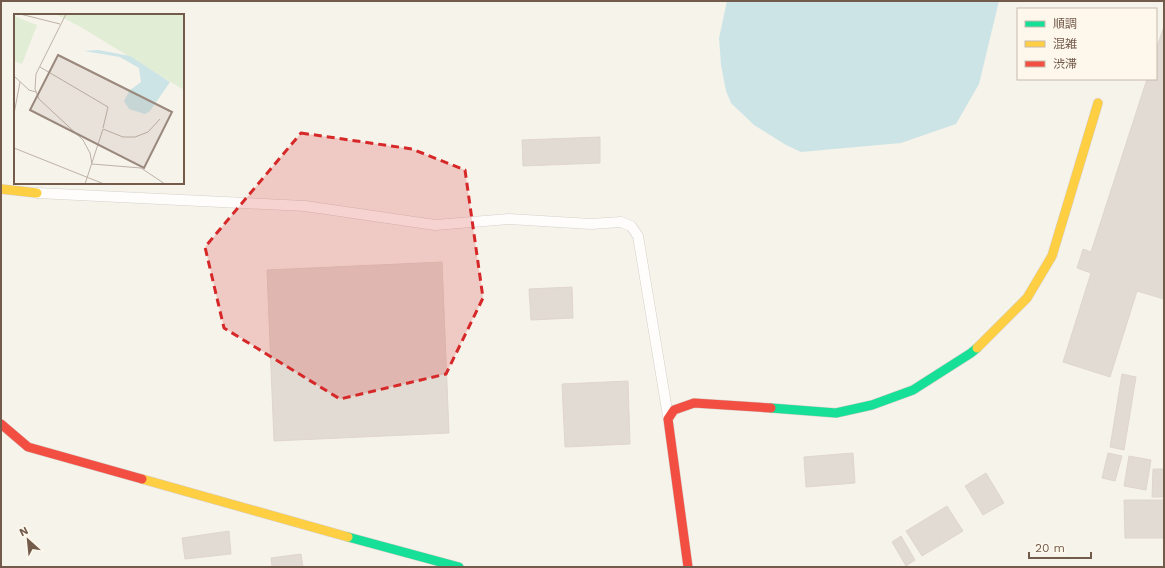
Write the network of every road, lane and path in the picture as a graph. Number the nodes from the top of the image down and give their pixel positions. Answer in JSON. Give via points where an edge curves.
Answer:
{"nodes":[{"id":1,"x":1098,"y":103,"type":"dead end"},
{"id":2,"x":1,"y":189,"type":"edge"},
{"id":3,"x":37,"y":194,"type":"joint"},
{"id":4,"x":668,"y":419,"type":"junction"},
{"id":5,"x":1,"y":424,"type":"edge"},
{"id":6,"x":459,"y":567,"type":"edge"},
{"id":7,"x":688,"y":567,"type":"edge"}],
"edges":[{"from":1,"to":4,"type":"street","via":[[1052,256],[1027,298],[971,353],[913,390],[872,405],[836,413],[694,403],[674,410]]},
{"from":2,"to":3,"type":"street"},
{"from":3,"to":4,"type":"lane","via":[[305,206],[435,225],[509,219],[591,224],[621,222],[631,226],[638,236]]},
{"from":4,"to":7,"type":"street"},
{"from":5,"to":6,"type":"street","via":[[28,447]]}]}
